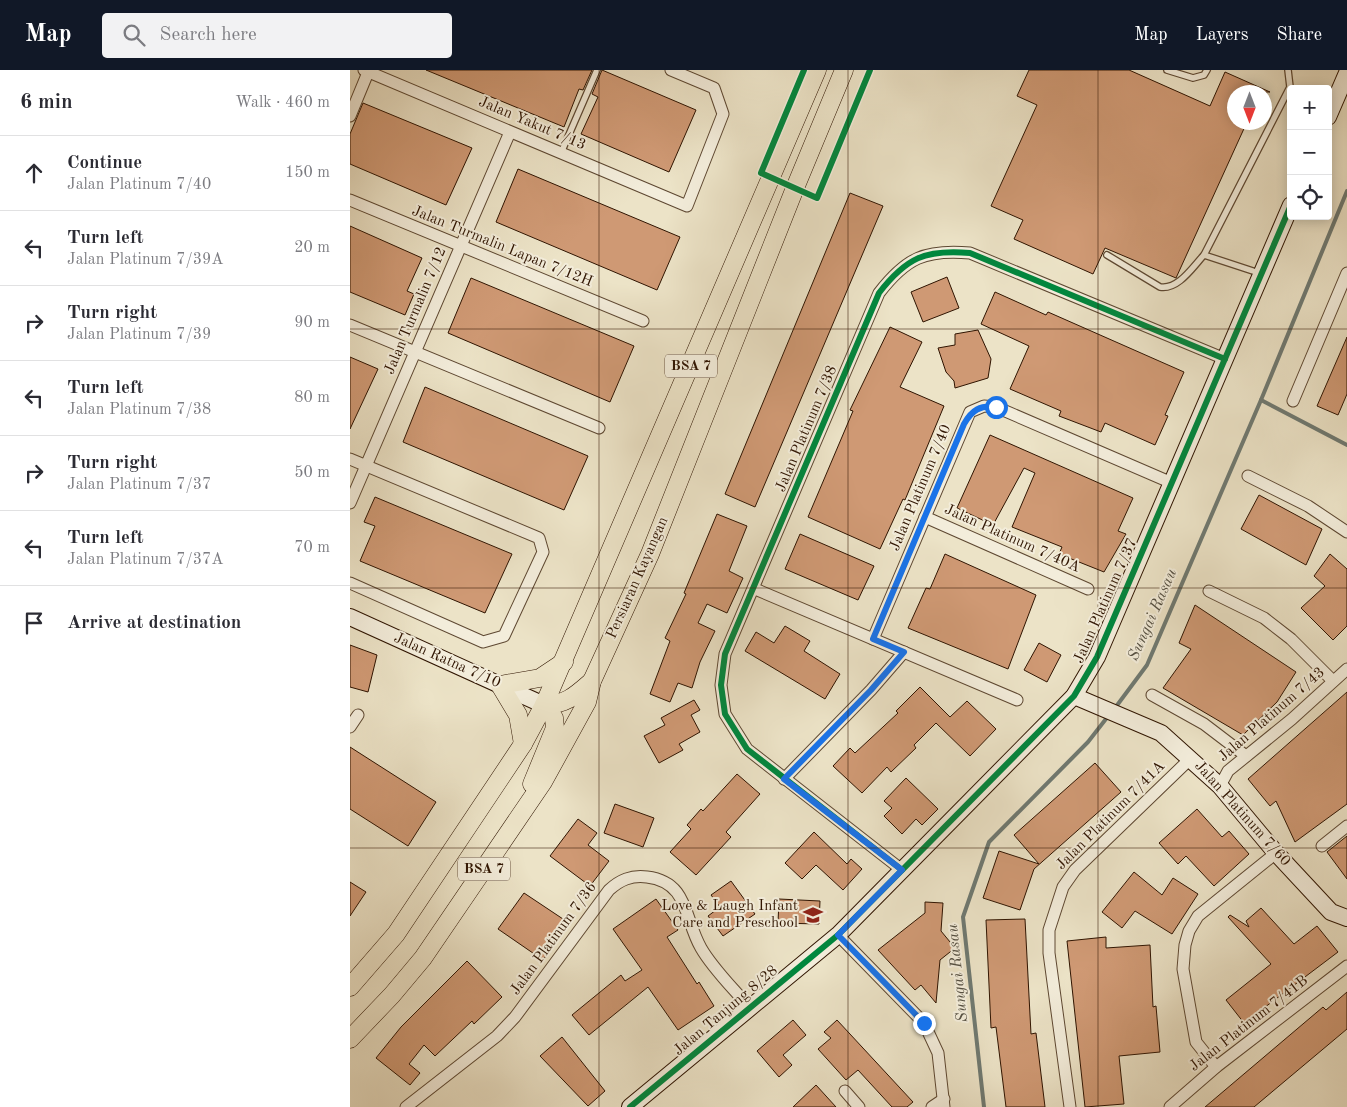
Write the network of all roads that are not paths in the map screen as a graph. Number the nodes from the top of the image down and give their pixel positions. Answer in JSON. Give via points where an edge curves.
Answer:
{"nodes":[{"id":1,"x":597,"y":70,"type":"edge"},
{"id":2,"x":671,"y":70,"type":"edge"},
{"id":3,"x":817,"y":70,"type":"edge"},
{"id":4,"x":844,"y":70,"type":"edge"},
{"id":5,"x":1167,"y":70,"type":"edge"},
{"id":6,"x":1207,"y":70,"type":"edge"},
{"id":7,"x":1288,"y":70,"type":"edge"},
{"id":8,"x":367,"y":71,"type":"edge"},
{"id":9,"x":1347,"y":73,"type":"edge"},
{"id":10,"x":1332,"y":108,"type":"edge"},
{"id":11,"x":350,"y":116,"type":"edge"},
{"id":12,"x":510,"y":132,"type":"junction"},
{"id":13,"x":561,"y":153,"type":"junction"},
{"id":14,"x":350,"y":200,"type":"edge"},
{"id":15,"x":1287,"y":214,"type":"edge"},
{"id":16,"x":460,"y":247,"type":"junction"},
{"id":17,"x":1107,"y":255,"type":"dead end"},
{"id":18,"x":1204,"y":255,"type":"junction"},
{"id":19,"x":1347,"y":273,"type":"edge"},
{"id":20,"x":1261,"y":274,"type":"junction"},
{"id":21,"x":1343,"y":292,"type":"edge"},
{"id":22,"x":643,"y":321,"type":"dead end"},
{"id":23,"x":350,"y":325,"type":"edge"},
{"id":24,"x":415,"y":353,"type":"junction"},
{"id":25,"x":1225,"y":359,"type":"junction"},
{"id":26,"x":1293,"y":401,"type":"dead end"},
{"id":27,"x":599,"y":428,"type":"dead end"},
{"id":28,"x":350,"y":459,"type":"edge"},
{"id":29,"x":366,"y":466,"type":"junction"},
{"id":30,"x":1248,"y":476,"type":"dead end"},
{"id":31,"x":1172,"y":483,"type":"junction"},
{"id":32,"x":350,"y":503,"type":"edge"},
{"id":33,"x":924,"y":517,"type":"junction"},
{"id":34,"x":1347,"y":532,"type":"edge"},
{"id":35,"x":350,"y":583,"type":"edge"},
{"id":36,"x":755,"y":589,"type":"junction"},
{"id":37,"x":1088,"y":589,"type":"dead end"},
{"id":38,"x":1209,"y":591,"type":"dead end"},
{"id":39,"x":350,"y":617,"type":"edge"},
{"id":40,"x":873,"y":639,"type":"junction"},
{"id":41,"x":904,"y":652,"type":"junction"},
{"id":42,"x":564,"y":662,"type":"junction"},
{"id":43,"x":1342,"y":676,"type":"edge"},
{"id":44,"x":592,"y":681,"type":"junction"},
{"id":45,"x":500,"y":685,"type":"junction"},
{"id":46,"x":1152,"y":695,"type":"dead end"},
{"id":47,"x":1074,"y":696,"type":"junction"},
{"id":48,"x":1016,"y":700,"type":"dead end"},
{"id":49,"x":544,"y":705,"type":"junction"},
{"id":50,"x":358,"y":715,"type":"dead end"},
{"id":51,"x":350,"y":727,"type":"edge"},
{"id":52,"x":523,"y":744,"type":"junction"},
{"id":53,"x":1246,"y":756,"type":"junction"},
{"id":54,"x":1191,"y":758,"type":"junction"},
{"id":55,"x":784,"y":779,"type":"junction"},
{"id":56,"x":1220,"y":786,"type":"junction"},
{"id":57,"x":517,"y":819,"type":"junction"},
{"id":58,"x":1347,"y":826,"type":"edge"},
{"id":59,"x":1322,"y":846,"type":"dead end"},
{"id":60,"x":1276,"y":853,"type":"junction"},
{"id":61,"x":902,"y":870,"type":"junction"},
{"id":62,"x":1347,"y":918,"type":"edge"},
{"id":63,"x":838,"y":935,"type":"junction"},
{"id":64,"x":1347,"y":966,"type":"edge"},
{"id":65,"x":350,"y":987,"type":"edge"},
{"id":66,"x":749,"y":1007,"type":"junction"},
{"id":67,"x":350,"y":1039,"type":"edge"},
{"id":68,"x":1216,"y":1067,"type":"junction"},
{"id":69,"x":845,"y":1091,"type":"dead end"},
{"id":70,"x":944,"y":1103,"type":"edge"},
{"id":71,"x":637,"y":1105,"type":"edge"},
{"id":72,"x":406,"y":1107,"type":"edge"},
{"id":73,"x":858,"y":1107,"type":"edge"},
{"id":74,"x":932,"y":1107,"type":"edge"},
{"id":75,"x":1070,"y":1107,"type":"edge"},
{"id":76,"x":1170,"y":1107,"type":"edge"}],
"edges":[{"from":1,"to":13,"type":"lane"},
{"from":2,"to":13,"type":"street","name":"Jalan Yakut 7/13","via":[[714,88],[723,114],[688,206]]},
{"from":3,"to":42,"type":"main road","number":"BSA 7"},
{"from":4,"to":44,"type":"main road","name":"Persiaran Kayangan","number":"BSA 7","via":[[650,554]]},
{"from":5,"to":6,"type":"lane","via":[[1193,78],[1204,75]]},
{"from":7,"to":18,"type":"lane","via":[[1290,87]]},
{"from":8,"to":11,"type":"street"},
{"from":8,"to":12,"type":"street","name":"Jalan Yakut 7/13"},
{"from":9,"to":10,"type":"street"},
{"from":12,"to":13,"type":"street","name":"Jalan Yakut 7/13"},
{"from":12,"to":16,"type":"street","name":"Jalan Turmalin 7/12"},
{"from":14,"to":16,"type":"street","name":"Jalan Turmalin Lapan 7/12H"},
{"from":15,"to":20,"type":"street","name":"Jalan Platinum 7/37"},
{"from":16,"to":22,"type":"street","name":"Jalan Turmalin Lapan 7/12H"},
{"from":16,"to":24,"type":"street","name":"Jalan Turmalin 7/12"},
{"from":17,"to":18,"type":"lane","via":[[1160,288],[1167,288],[1174,286]]},
{"from":18,"to":20,"type":"lane"},
{"from":19,"to":21,"type":"street"},
{"from":20,"to":25,"type":"street","name":"Jalan Platinum 7/37"},
{"from":21,"to":26,"type":"street"},
{"from":23,"to":24,"type":"street"},
{"from":24,"to":27,"type":"street"},
{"from":24,"to":29,"type":"street","name":"Jalan Turmalin 7/12"},
{"from":25,"to":31,"type":"street","name":"Jalan Platinum 7/37"},
{"from":25,"to":36,"type":"street","name":"Jalan Platinum 7/38","via":[[970,253],[926,254],[909,261],[878,293]]},
{"from":28,"to":29,"type":"street"},
{"from":29,"to":32,"type":"street","name":"Jalan Turmalin 7/12"},
{"from":29,"to":35,"type":"street","via":[[539,538],[543,552],[504,636],[483,642]]},
{"from":30,"to":34,"type":"street","via":[[1308,506]]},
{"from":31,"to":33,"type":"street","name":"Jalan Platinum 7/40","via":[[996,407],[984,406],[970,412]]},
{"from":31,"to":47,"type":"street","name":"Jalan Platinum 7/37","via":[[1097,657]]},
{"from":33,"to":37,"type":"street","name":"Jalan Platinum 7/40A"},
{"from":33,"to":40,"type":"street","name":"Jalan Platinum 7/40"},
{"from":36,"to":40,"type":"street"},
{"from":36,"to":55,"type":"street","name":"Jalan Platinum 7/38","via":[[725,654],[721,685],[725,714],[747,749]]},
{"from":38,"to":43,"type":"street","via":[[1264,618]]},
{"from":39,"to":45,"type":"street","name":"Jalan Ratna 7/10"},
{"from":40,"to":41,"type":"street"},
{"from":41,"to":48,"type":"street"},
{"from":41,"to":55,"type":"street"},
{"from":42,"to":45,"type":"main road","via":[[540,678]]},
{"from":42,"to":49,"type":"main road","number":"BSA 7"},
{"from":43,"to":53,"type":"street","name":"Jalan Platinum 7/43"},
{"from":44,"to":49,"type":"main road","via":[[570,700]]},
{"from":44,"to":57,"type":"main road","name":"Persiaran Kayangan","number":"BSA 7","via":[[587,702],[566,743]]},
{"from":45,"to":49,"type":"street","name":"Jalan Ratna 7/10"},
{"from":45,"to":52,"type":"main road","via":[[518,715]]},
{"from":46,"to":53,"type":"street","via":[[1204,724]]},
{"from":47,"to":54,"type":"street","name":"Jalan Platinum 7/60","via":[[1161,733]]},
{"from":47,"to":61,"type":"street","name":"Jalan Platinum 7/37"},
{"from":49,"to":52,"type":"main road","number":"BSA 7"},
{"from":49,"to":57,"type":"main road","via":[[554,718],[555,728]]},
{"from":50,"to":51,"type":"street"},
{"from":52,"to":65,"type":"main road","number":"BSA 7","via":[[396,934]]},
{"from":53,"to":56,"type":"street","name":"Jalan Platinum 7/43","via":[[1228,771]]},
{"from":54,"to":56,"type":"street","name":"Jalan Platinum 7/60"},
{"from":54,"to":75,"type":"street","name":"Jalan Platinum 7/41A","via":[[1075,870],[1057,903],[1050,930],[1050,953]]},
{"from":55,"to":61,"type":"street","name":"Jalan Platinum 7/38"},
{"from":56,"to":60,"type":"street","name":"Jalan Platinum 7/60"},
{"from":57,"to":67,"type":"main road","name":"Persiaran Kayangan","number":"BSA 7","via":[[424,958]]},
{"from":58,"to":59,"type":"street"},
{"from":60,"to":62,"type":"street","name":"Jalan Platinum 7/60","via":[[1331,912]]},
{"from":60,"to":68,"type":"street","via":[[1198,916],[1185,945],[1183,968],[1196,1042]]},
{"from":61,"to":63,"type":"street","name":"Jalan Platinum 7/37"},
{"from":63,"to":66,"type":"street","name":"Jalan Tanjung 8/28"},
{"from":63,"to":70,"type":"street","via":[[924,1023],[938,1053]]},
{"from":64,"to":68,"type":"street","name":"Jalan Platinum 7/41B"},
{"from":66,"to":71,"type":"street","name":"Jalan Tanjung 8/28"},
{"from":66,"to":72,"type":"street","name":"Jalan Platinum 7/36","via":[[700,947],[675,889],[659,878],[639,876],[620,880],[609,890],[515,1017],[497,1036]]},
{"from":68,"to":76,"type":"street","name":"Jalan Platinum 7/41B"},
{"from":69,"to":73,"type":"street"},
{"from":70,"to":74,"type":"street"}]}
